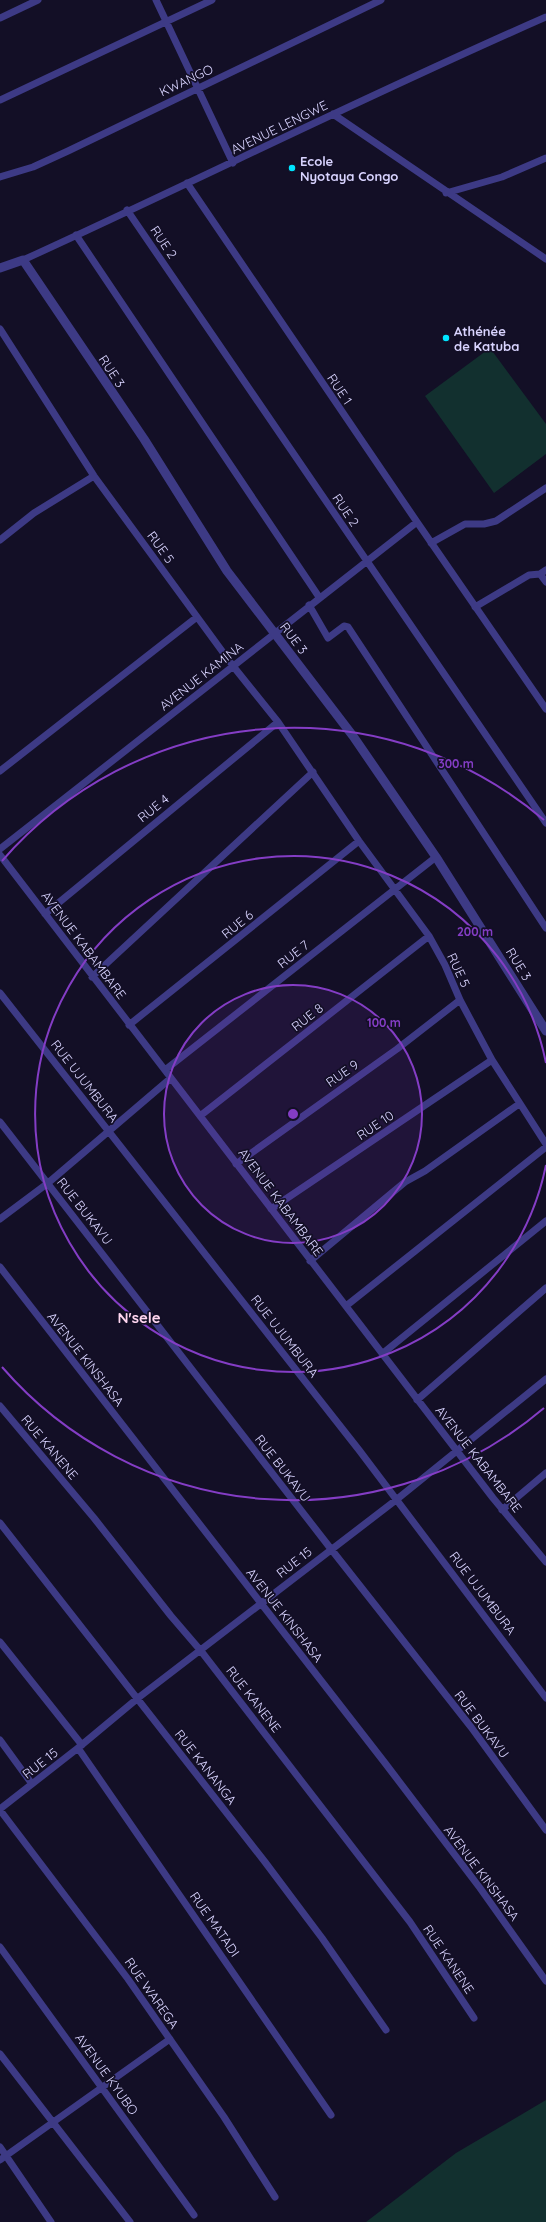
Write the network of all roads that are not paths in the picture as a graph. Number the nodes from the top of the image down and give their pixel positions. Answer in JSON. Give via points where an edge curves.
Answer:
{"nodes":[{"id":1,"x":38,"y":0,"type":"edge"},
{"id":2,"x":156,"y":0,"type":"edge"},
{"id":3,"x":212,"y":0,"type":"edge"},
{"id":4,"x":381,"y":0,"type":"edge"},
{"id":5,"x":546,"y":17,"type":"edge"},
{"id":6,"x":0,"y":18,"type":"edge"},
{"id":7,"x":166,"y":21,"type":"junction"},
{"id":8,"x":199,"y":88,"type":"junction"},
{"id":9,"x":0,"y":100,"type":"edge"},
{"id":10,"x":333,"y":114,"type":"junction"},
{"id":11,"x":546,"y":158,"type":"edge"},
{"id":12,"x":233,"y":163,"type":"junction"},
{"id":13,"x":0,"y":178,"type":"edge"},
{"id":14,"x":187,"y":183,"type":"junction"},
{"id":15,"x":446,"y":193,"type":"junction"},
{"id":16,"x":127,"y":210,"type":"junction"},
{"id":17,"x":76,"y":235,"type":"junction"},
{"id":18,"x":546,"y":259,"type":"edge"},
{"id":19,"x":23,"y":260,"type":"junction"},
{"id":20,"x":0,"y":268,"type":"edge"},
{"id":21,"x":0,"y":329,"type":"edge"},
{"id":22,"x":94,"y":476,"type":"junction"},
{"id":23,"x":546,"y":488,"type":"edge"},
{"id":24,"x":417,"y":522,"type":"junction"},
{"id":25,"x":0,"y":540,"type":"edge"},
{"id":26,"x":431,"y":543,"type":"junction"},
{"id":27,"x":366,"y":560,"type":"junction"},
{"id":28,"x":543,"y":572,"type":"edge"},
{"id":29,"x":546,"y":582,"type":"edge"},
{"id":30,"x":319,"y":597,"type":"junction"},
{"id":31,"x":309,"y":605,"type":"junction"},
{"id":32,"x":475,"y":607,"type":"junction"},
{"id":33,"x":197,"y":617,"type":"junction"},
{"id":34,"x":274,"y":633,"type":"junction"},
{"id":35,"x":233,"y":666,"type":"junction"},
{"id":36,"x":546,"y":708,"type":"edge"},
{"id":37,"x":278,"y":722,"type":"junction"},
{"id":38,"x":0,"y":771,"type":"edge"},
{"id":39,"x":313,"y":772,"type":"junction"},
{"id":40,"x":546,"y":823,"type":"edge"},
{"id":41,"x":359,"y":841,"type":"junction"},
{"id":42,"x":0,"y":849,"type":"edge"},
{"id":43,"x":0,"y":855,"type":"edge"},
{"id":44,"x":436,"y":857,"type":"junction"},
{"id":45,"x":394,"y":890,"type":"junction"},
{"id":46,"x":44,"y":914,"type":"junction"},
{"id":47,"x":546,"y":928,"type":"edge"},
{"id":48,"x":429,"y":936,"type":"junction"},
{"id":49,"x":92,"y":977,"type":"junction"},
{"id":50,"x":0,"y":992,"type":"edge"},
{"id":51,"x":460,"y":1000,"type":"junction"},
{"id":52,"x":129,"y":1025,"type":"junction"},
{"id":53,"x":546,"y":1031,"type":"edge"},
{"id":54,"x":492,"y":1060,"type":"junction"},
{"id":55,"x":165,"y":1070,"type":"junction"},
{"id":56,"x":172,"y":1078,"type":"junction"},
{"id":57,"x":519,"y":1104,"type":"junction"},
{"id":58,"x":200,"y":1116,"type":"junction"},
{"id":59,"x":0,"y":1122,"type":"edge"},
{"id":60,"x":108,"y":1130,"type":"junction"},
{"id":61,"x":546,"y":1144,"type":"edge"},
{"id":62,"x":546,"y":1147,"type":"edge"},
{"id":63,"x":236,"y":1164,"type":"junction"},
{"id":64,"x":48,"y":1183,"type":"junction"},
{"id":65,"x":271,"y":1210,"type":"junction"},
{"id":66,"x":0,"y":1219,"type":"edge"},
{"id":67,"x":546,"y":1221,"type":"edge"},
{"id":68,"x":310,"y":1261,"type":"junction"},
{"id":69,"x":0,"y":1267,"type":"edge"},
{"id":70,"x":546,"y":1288,"type":"edge"},
{"id":71,"x":346,"y":1306,"type":"junction"},
{"id":72,"x":382,"y":1354,"type":"junction"},
{"id":73,"x":546,"y":1379,"type":"edge"},
{"id":74,"x":417,"y":1400,"type":"junction"},
{"id":75,"x":0,"y":1406,"type":"edge"},
{"id":76,"x":456,"y":1450,"type":"junction"},
{"id":77,"x":546,"y":1473,"type":"edge"},
{"id":78,"x":396,"y":1500,"type":"junction"},
{"id":79,"x":502,"y":1510,"type":"junction"},
{"id":80,"x":0,"y":1523,"type":"edge"},
{"id":81,"x":331,"y":1549,"type":"junction"},
{"id":82,"x":546,"y":1562,"type":"edge"},
{"id":83,"x":260,"y":1604,"type":"junction"},
{"id":84,"x":0,"y":1642,"type":"edge"},
{"id":85,"x":201,"y":1651,"type":"junction"},
{"id":86,"x":138,"y":1698,"type":"junction"},
{"id":87,"x":546,"y":1698,"type":"edge"},
{"id":88,"x":0,"y":1740,"type":"edge"},
{"id":89,"x":80,"y":1747,"type":"junction"},
{"id":90,"x":32,"y":1784,"type":"junction"},
{"id":91,"x":0,"y":1809,"type":"edge"},
{"id":92,"x":546,"y":1830,"type":"edge"},
{"id":93,"x":0,"y":1947,"type":"edge"},
{"id":94,"x":546,"y":1981,"type":"edge"},
{"id":95,"x":474,"y":2018,"type":"dead end"},
{"id":96,"x":386,"y":2030,"type":"dead end"},
{"id":97,"x":170,"y":2039,"type":"junction"},
{"id":98,"x":0,"y":2054,"type":"edge"},
{"id":99,"x":102,"y":2087,"type":"junction"},
{"id":100,"x":331,"y":2115,"type":"dead end"},
{"id":101,"x":54,"y":2122,"type":"junction"},
{"id":102,"x":0,"y":2147,"type":"edge"},
{"id":103,"x":3,"y":2158,"type":"edge"},
{"id":104,"x":275,"y":2197,"type":"dead end"},
{"id":105,"x":194,"y":2215,"type":"dead end"},
{"id":106,"x":51,"y":2222,"type":"edge"},
{"id":107,"x":130,"y":2222,"type":"edge"}],
"edges":[{"from":1,"to":6,"type":"street"},
{"from":2,"to":7,"type":"street"},
{"from":3,"to":7,"type":"street"},
{"from":4,"to":8,"type":"street","name":"KWANGO"},
{"from":5,"to":10,"type":"street","name":"AVENUE LENGWE"},
{"from":7,"to":8,"type":"street"},
{"from":7,"to":9,"type":"street"},
{"from":8,"to":12,"type":"street"},
{"from":8,"to":13,"type":"street","name":"KWANGO","via":[[33,167]]},
{"from":10,"to":12,"type":"street","name":"AVENUE LENGWE"},
{"from":10,"to":15,"type":"street"},
{"from":11,"to":15,"type":"street","via":[[502,177]]},
{"from":12,"to":14,"type":"street","name":"AVENUE LENGWE"},
{"from":14,"to":16,"type":"street","name":"AVENUE LENGWE"},
{"from":14,"to":24,"type":"street","name":"RUE 1"},
{"from":15,"to":18,"type":"street"},
{"from":16,"to":17,"type":"street","name":"AVENUE LENGWE"},
{"from":16,"to":27,"type":"street","name":"RUE 2"},
{"from":17,"to":19,"type":"street","name":"AVENUE LENGWE"},
{"from":17,"to":30,"type":"street"},
{"from":19,"to":20,"type":"street"},
{"from":19,"to":34,"type":"street","name":"RUE 3","via":[[144,439],[227,571]]},
{"from":21,"to":22,"type":"street","name":"RUE 5"},
{"from":22,"to":25,"type":"street","via":[[34,513]]},
{"from":22,"to":33,"type":"street","name":"RUE 5"},
{"from":23,"to":26,"type":"street","via":[[496,521],[465,524]]},
{"from":24,"to":26,"type":"street","name":"RUE 1"},
{"from":24,"to":27,"type":"street","name":"AVENUE KAMINA"},
{"from":26,"to":32,"type":"street","name":"RUE 1"},
{"from":27,"to":30,"type":"street","name":"AVENUE KAMINA"},
{"from":27,"to":40,"type":"street","name":"RUE 2"},
{"from":28,"to":29,"type":"street"},
{"from":28,"to":32,"type":"street","via":[[529,575]]},
{"from":30,"to":31,"type":"street","name":"AVENUE KAMINA"},
{"from":31,"to":34,"type":"street","name":"AVENUE KAMINA"},
{"from":31,"to":47,"type":"street","via":[[328,638],[344,626],[348,627]]},
{"from":32,"to":36,"type":"street","name":"RUE 1"},
{"from":33,"to":35,"type":"street","name":"RUE 5"},
{"from":33,"to":38,"type":"street"},
{"from":34,"to":35,"type":"street","name":"AVENUE KAMINA"},
{"from":34,"to":44,"type":"street","name":"RUE 3","via":[[353,736]]},
{"from":35,"to":37,"type":"street","name":"RUE 5"},
{"from":35,"to":42,"type":"street","name":"AVENUE KAMINA"},
{"from":37,"to":39,"type":"street","name":"RUE 5"},
{"from":37,"to":46,"type":"street","name":"RUE 4"},
{"from":39,"to":41,"type":"street","name":"RUE 5"},
{"from":39,"to":49,"type":"street"},
{"from":41,"to":45,"type":"street","name":"RUE 5"},
{"from":41,"to":52,"type":"street","name":"RUE 6"},
{"from":43,"to":46,"type":"street","name":"AVENUE KABAMBARE"},
{"from":44,"to":45,"type":"street","name":"RUE 7"},
{"from":44,"to":53,"type":"street","name":"RUE 3"},
{"from":45,"to":48,"type":"street","name":"RUE 5"},
{"from":45,"to":55,"type":"street","name":"RUE 7"},
{"from":46,"to":49,"type":"street","name":"AVENUE KABAMBARE"},
{"from":48,"to":51,"type":"street","name":"RUE 5"},
{"from":48,"to":58,"type":"street","name":"RUE 8"},
{"from":49,"to":52,"type":"street","name":"AVENUE KABAMBARE"},
{"from":50,"to":60,"type":"street","name":"RUE UJUMBURA"},
{"from":51,"to":54,"type":"street","name":"RUE 5"},
{"from":51,"to":63,"type":"street","name":"RUE 9","via":[[397,1049]]},
{"from":52,"to":55,"type":"street","name":"AVENUE KABAMBARE"},
{"from":54,"to":57,"type":"street","name":"RUE 5"},
{"from":54,"to":65,"type":"street","name":"RUE 10"},
{"from":55,"to":56,"type":"street","name":"AVENUE KABAMBARE"},
{"from":56,"to":58,"type":"street","name":"AVENUE KABAMBARE"},
{"from":56,"to":60,"type":"street"},
{"from":57,"to":61,"type":"street","name":"RUE 5"},
{"from":57,"to":68,"type":"street","via":[[425,1171],[405,1182]]},
{"from":58,"to":63,"type":"street","name":"AVENUE KABAMBARE"},
{"from":59,"to":64,"type":"street","name":"RUE BUKAVU"},
{"from":60,"to":64,"type":"street"},
{"from":60,"to":78,"type":"street","name":"RUE UJUMBURA"},
{"from":62,"to":71,"type":"street"},
{"from":63,"to":65,"type":"street","name":"AVENUE KABAMBARE"},
{"from":64,"to":66,"type":"street"},
{"from":64,"to":81,"type":"street","name":"RUE BUKAVU"},
{"from":65,"to":68,"type":"street","name":"AVENUE KABAMBARE"},
{"from":67,"to":72,"type":"street"},
{"from":68,"to":71,"type":"street","name":"AVENUE KABAMBARE"},
{"from":69,"to":83,"type":"street","name":"AVENUE KINSHASA"},
{"from":70,"to":74,"type":"street"},
{"from":71,"to":72,"type":"street","name":"AVENUE KABAMBARE"},
{"from":72,"to":74,"type":"street","name":"AVENUE KABAMBARE"},
{"from":73,"to":76,"type":"street","name":"RUE 15"},
{"from":74,"to":76,"type":"street","name":"AVENUE KABAMBARE"},
{"from":75,"to":85,"type":"street","name":"RUE KANENE"},
{"from":76,"to":78,"type":"street","name":"RUE 15"},
{"from":76,"to":79,"type":"street","name":"AVENUE KABAMBARE"},
{"from":77,"to":79,"type":"street"},
{"from":78,"to":81,"type":"street","name":"RUE 15"},
{"from":78,"to":87,"type":"street","name":"RUE UJUMBURA"},
{"from":79,"to":82,"type":"street","name":"AVENUE KABAMBARE"},
{"from":80,"to":86,"type":"street","name":"RUE KANANGA"},
{"from":81,"to":83,"type":"street","name":"RUE 15"},
{"from":81,"to":92,"type":"street","name":"RUE BUKAVU","via":[[471,1727]]},
{"from":83,"to":85,"type":"street","name":"RUE 15"},
{"from":83,"to":94,"type":"street","name":"AVENUE KINSHASA","via":[[480,1888]]},
{"from":84,"to":89,"type":"street","name":"RUE MATADI"},
{"from":85,"to":86,"type":"street","name":"RUE 15"},
{"from":85,"to":95,"type":"street","name":"RUE KANENE","via":[[410,1922]]},
{"from":86,"to":89,"type":"street","name":"RUE 15"},
{"from":86,"to":96,"type":"street","name":"RUE KANANGA","via":[[322,1938]]},
{"from":88,"to":90,"type":"street"},
{"from":89,"to":90,"type":"street","name":"RUE 15"},
{"from":89,"to":100,"type":"street","name":"RUE MATADI"},
{"from":90,"to":91,"type":"street","name":"RUE 15"},
{"from":91,"to":97,"type":"street","name":"RUE WAREGA"},
{"from":93,"to":99,"type":"street","name":"AVENUE KYUBO"},
{"from":97,"to":99,"type":"street"},
{"from":97,"to":104,"type":"street","name":"RUE WAREGA"},
{"from":98,"to":101,"type":"street"},
{"from":99,"to":101,"type":"street"},
{"from":99,"to":105,"type":"street","name":"AVENUE KYUBO"},
{"from":101,"to":103,"type":"street"},
{"from":101,"to":107,"type":"street"},
{"from":102,"to":103,"type":"street"},
{"from":103,"to":106,"type":"street"}]}
